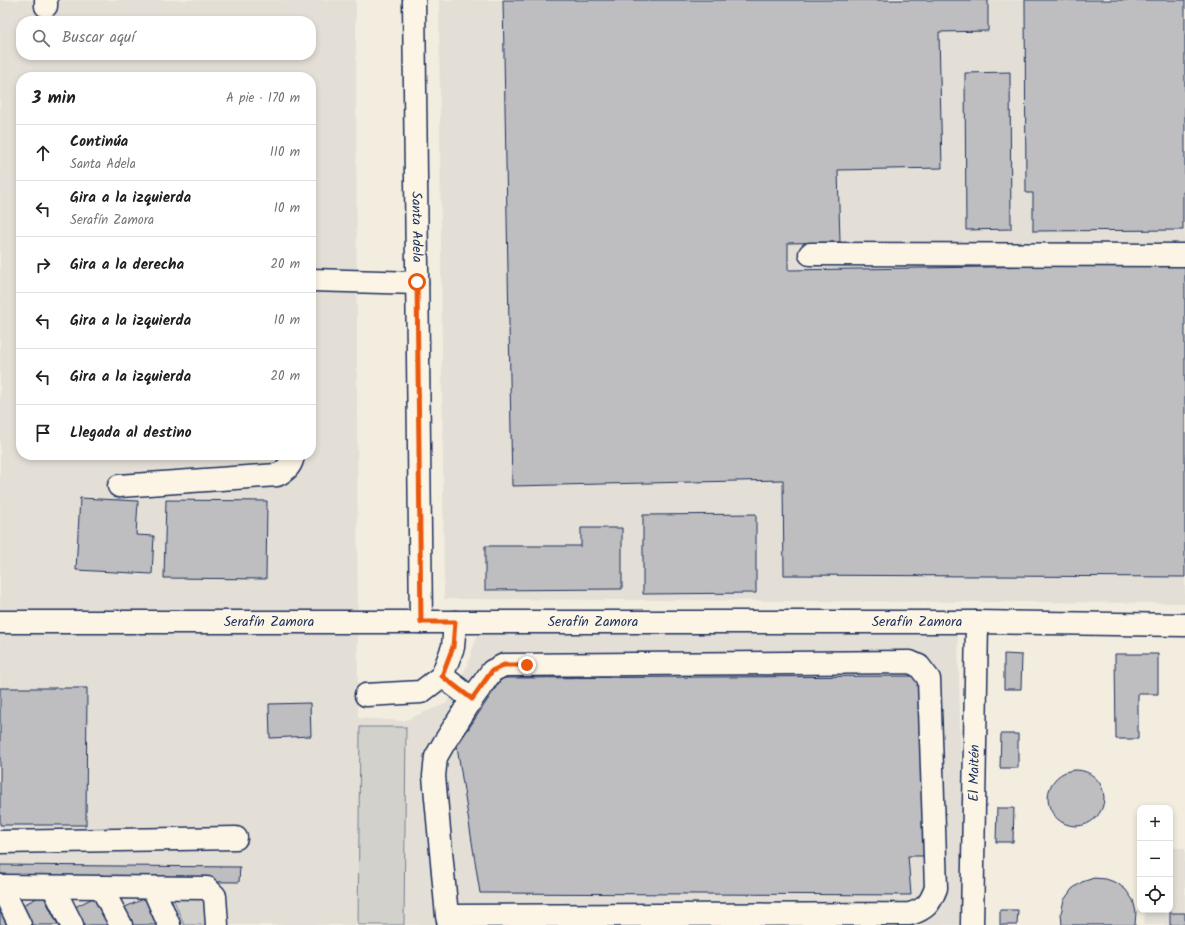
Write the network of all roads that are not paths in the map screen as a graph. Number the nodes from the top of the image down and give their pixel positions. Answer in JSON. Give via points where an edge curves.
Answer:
{"nodes":[{"id":1,"x":414,"y":0,"type":"edge"},
{"id":2,"x":810,"y":254,"type":"dead end"},
{"id":3,"x":1185,"y":256,"type":"edge"},
{"id":4,"x":316,"y":280,"type":"edge"},
{"id":5,"x":417,"y":282,"type":"junction"},
{"id":6,"x":291,"y":460,"type":"edge"},
{"id":7,"x":119,"y":486,"type":"dead end"},
{"id":8,"x":0,"y":622,"type":"edge"},
{"id":9,"x":421,"y":622,"type":"junction"},
{"id":10,"x":455,"y":622,"type":"junction"},
{"id":11,"x":978,"y":622,"type":"junction"},
{"id":12,"x":1185,"y":626,"type":"edge"},
{"id":13,"x":442,"y":676,"type":"junction"},
{"id":14,"x":366,"y":695,"type":"dead end"},
{"id":15,"x":472,"y":699,"type":"junction"},
{"id":16,"x":236,"y":838,"type":"dead end"},
{"id":17,"x":0,"y":842,"type":"edge"},
{"id":18,"x":1,"y":886,"type":"edge"},
{"id":19,"x":53,"y":887,"type":"junction"},
{"id":20,"x":101,"y":887,"type":"junction"},
{"id":21,"x":153,"y":888,"type":"junction"},
{"id":22,"x":448,"y":920,"type":"edge"},
{"id":23,"x":20,"y":925,"type":"edge"},
{"id":24,"x":72,"y":925,"type":"edge"},
{"id":25,"x":121,"y":925,"type":"edge"},
{"id":26,"x":169,"y":925,"type":"edge"},
{"id":27,"x":217,"y":925,"type":"edge"},
{"id":28,"x":972,"y":925,"type":"edge"}],
"edges":[{"from":1,"to":5,"type":"street","name":"Santa Adela"},
{"from":2,"to":3,"type":"street"},
{"from":4,"to":5,"type":"street"},
{"from":5,"to":9,"type":"street","name":"Santa Adela"},
{"from":6,"to":7,"type":"street","via":[[288,468],[277,475]]},
{"from":8,"to":9,"type":"street","name":"Serafín Zamora"},
{"from":9,"to":10,"type":"street","name":"Serafín Zamora"},
{"from":10,"to":11,"type":"street","name":"Serafín Zamora"},
{"from":10,"to":13,"type":"street","via":[[453,647]]},
{"from":11,"to":12,"type":"street","name":"Serafín Zamora"},
{"from":11,"to":28,"type":"street","name":"El Maitén"},
{"from":13,"to":14,"type":"street","via":[[421,692]]},
{"from":13,"to":15,"type":"street"},
{"from":15,"to":22,"type":"street","via":[[436,757],[434,776]]},
{"from":15,"to":22,"type":"street","via":[[492,671],[504,665],[910,662],[918,666],[929,679],[936,888],[927,905],[922,910],[910,914]]},
{"from":16,"to":17,"type":"street"},
{"from":18,"to":19,"type":"street"},
{"from":18,"to":23,"type":"street"},
{"from":19,"to":20,"type":"street"},
{"from":19,"to":24,"type":"street"},
{"from":20,"to":21,"type":"street"},
{"from":20,"to":25,"type":"street"},
{"from":21,"to":26,"type":"street"},
{"from":21,"to":27,"type":"street","via":[[207,888],[215,896]]}]}
